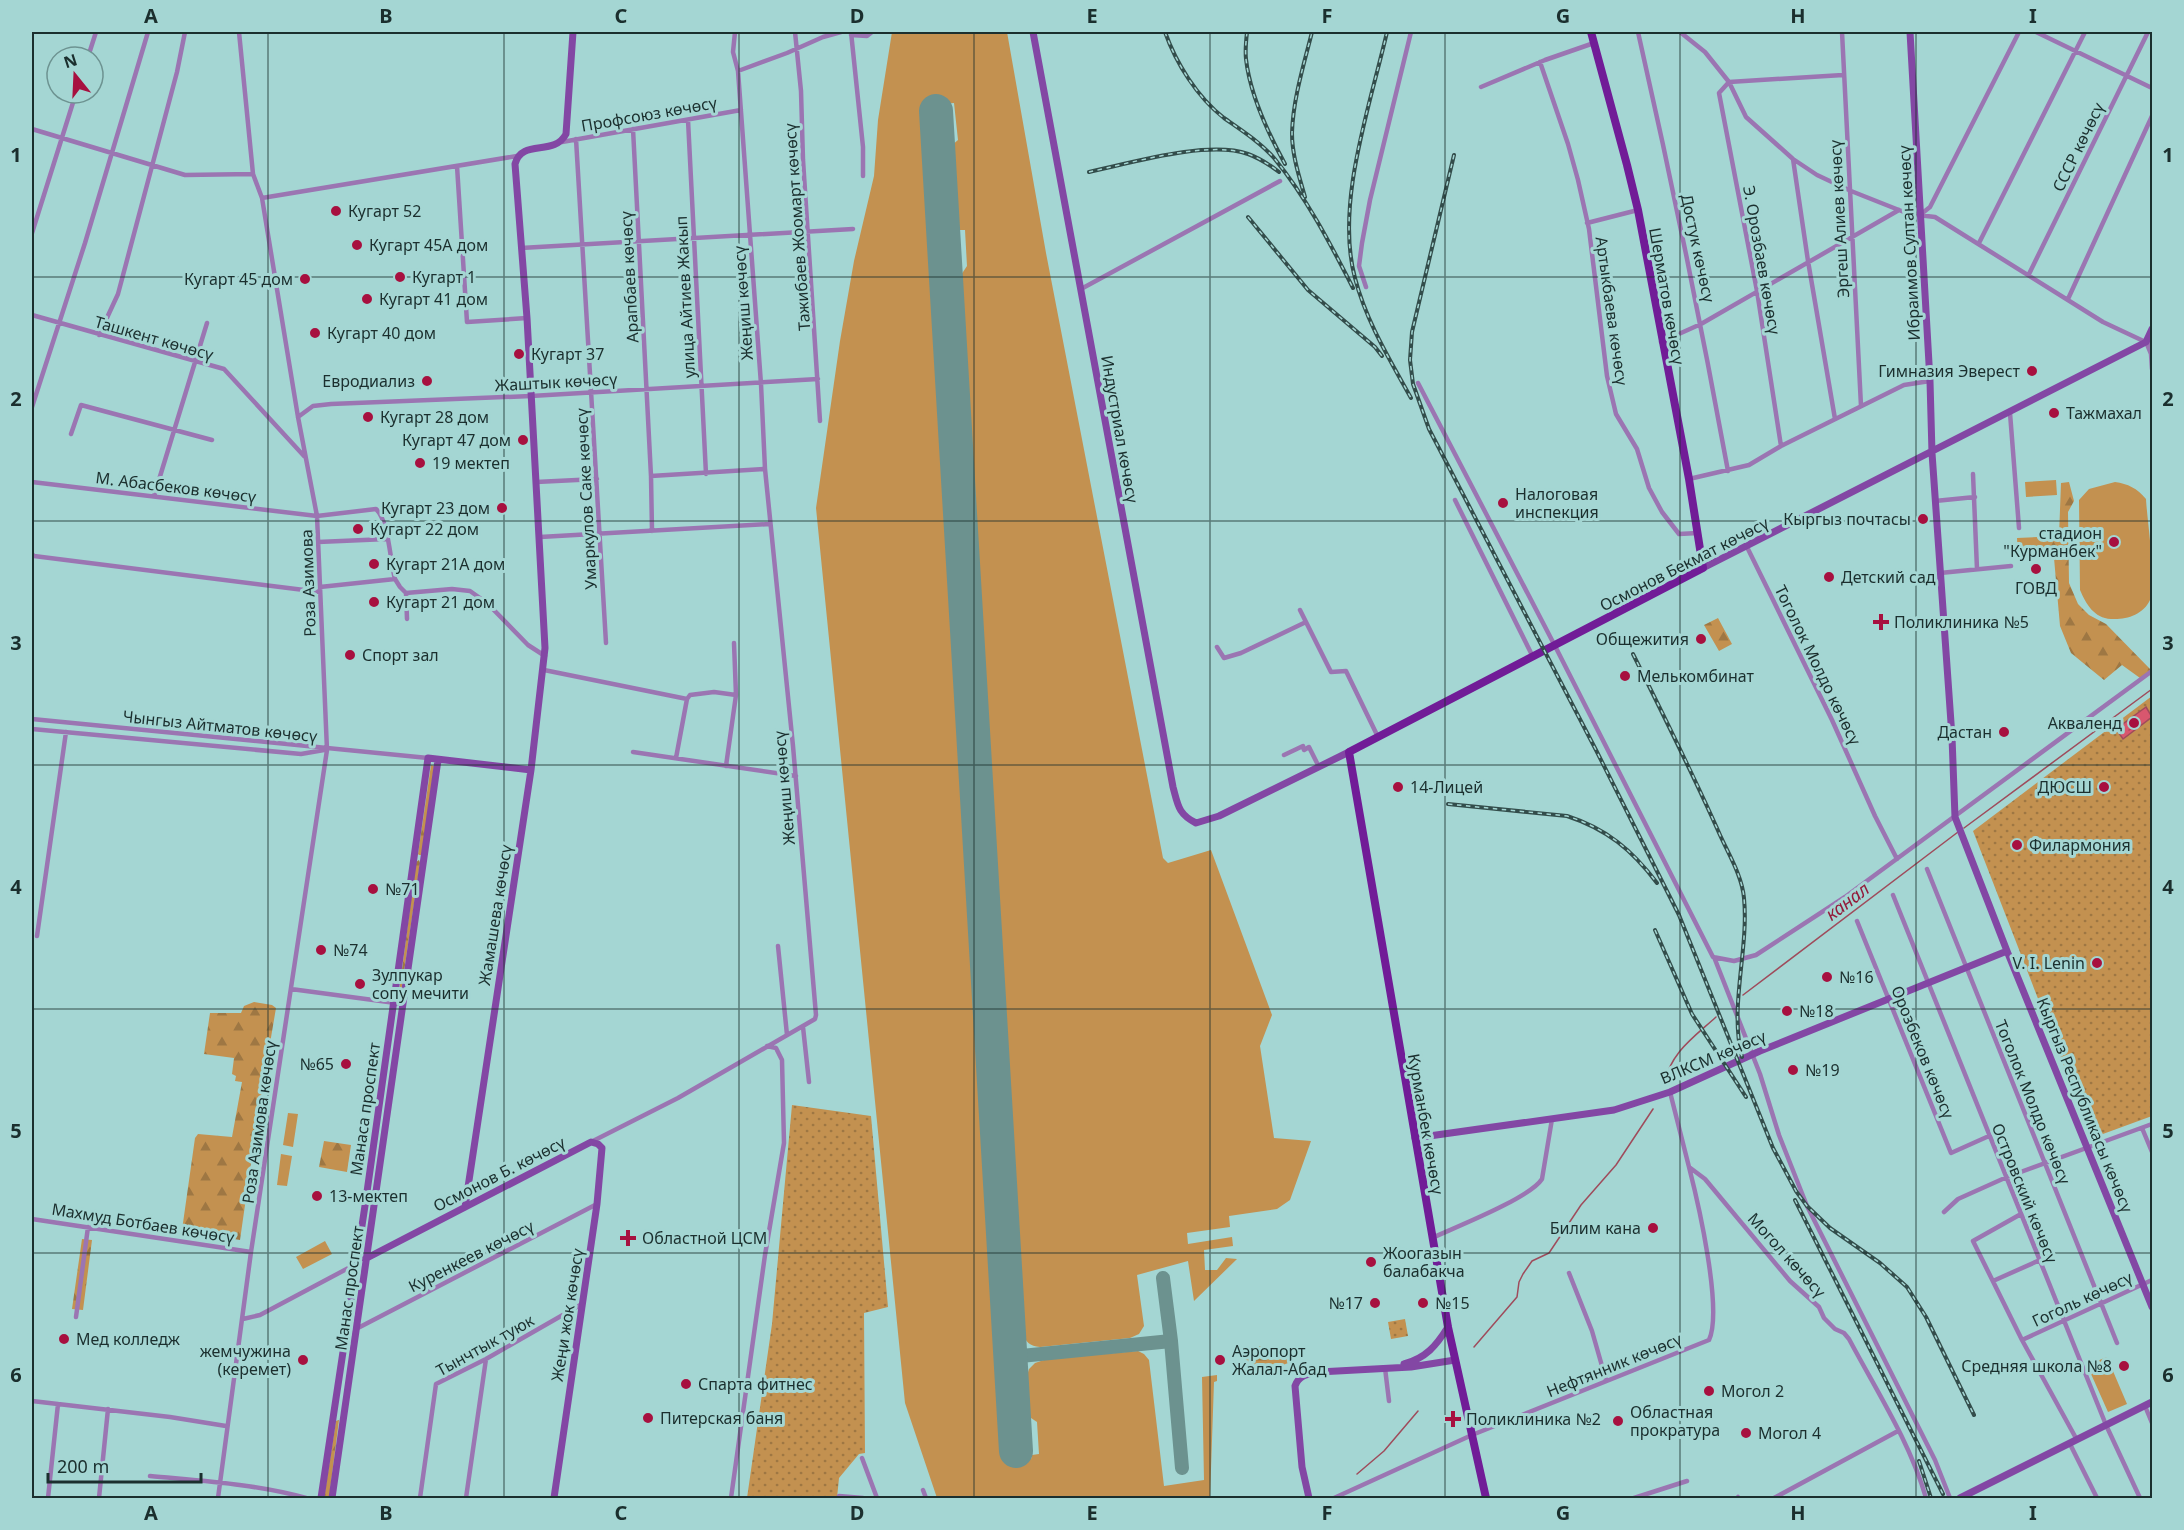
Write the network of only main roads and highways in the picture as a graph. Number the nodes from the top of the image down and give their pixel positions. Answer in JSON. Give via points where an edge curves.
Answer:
{"nodes":[{"id":1,"x":573,"y":32,"type":"edge"},
{"id":2,"x":1033,"y":32,"type":"edge"},
{"id":3,"x":1591,"y":32,"type":"edge"},
{"id":4,"x":1910,"y":32,"type":"edge"},
{"id":5,"x":2152,"y":329,"type":"edge"},
{"id":6,"x":2149,"y":343,"type":"edge"},
{"id":7,"x":1932,"y":453,"type":"junction"},
{"id":8,"x":1703,"y":568,"type":"junction"},
{"id":9,"x":1349,"y":752,"type":"junction"},
{"id":10,"x":438,"y":760,"type":"junction"},
{"id":11,"x":531,"y":770,"type":"junction"},
{"id":12,"x":2007,"y":951,"type":"junction"},
{"id":13,"x":381,"y":1089,"type":"junction"},
{"id":14,"x":390,"y":1091,"type":"junction"},
{"id":15,"x":1415,"y":1138,"type":"junction"},
{"id":16,"x":591,"y":1142,"type":"joint"},
{"id":17,"x":371,"y":1161,"type":"junction"},
{"id":18,"x":380,"y":1162,"type":"junction"},
{"id":19,"x":366,"y":1199,"type":"junction"},
{"id":20,"x":375,"y":1200,"type":"junction"},
{"id":21,"x":465,"y":1207,"type":"junction"},
{"id":22,"x":366,"y":1258,"type":"junction"},
{"id":23,"x":356,"y":1264,"type":"junction"},
{"id":24,"x":2152,"y":1307,"type":"edge"},
{"id":25,"x":1448,"y":1327,"type":"junction"},
{"id":26,"x":344,"y":1344,"type":"junction"},
{"id":27,"x":354,"y":1346,"type":"junction"},
{"id":28,"x":1455,"y":1360,"type":"junction"},
{"id":29,"x":1396,"y":1367,"type":"junction"},
{"id":30,"x":2152,"y":1402,"type":"edge"},
{"id":31,"x":333,"y":1416,"type":"junction"},
{"id":32,"x":344,"y":1418,"type":"junction"},
{"id":33,"x":321,"y":1498,"type":"edge"},
{"id":34,"x":332,"y":1498,"type":"edge"},
{"id":35,"x":554,"y":1498,"type":"edge"},
{"id":36,"x":1309,"y":1498,"type":"edge"},
{"id":37,"x":1486,"y":1498,"type":"edge"},
{"id":38,"x":1960,"y":1498,"type":"edge"}],
"edges":[{"from":1,"to":11,"type":"main road","name":"Жамашева көчөсү","via":[[568,125],[562,142],[522,151],[515,164],[545,656]]},
{"from":2,"to":9,"type":"main road","name":"Индустриал көчөсү","via":[[1173,787],[1184,816],[1196,823],[1219,816]]},
{"from":3,"to":8,"type":"main road","name":"Шерматов көчөсү","via":[[1638,210]]},
{"from":4,"to":7,"type":"main road","name":"Ибраимов Султан көчөсү"},
{"from":5,"to":6,"type":"main road"},
{"from":6,"to":7,"type":"main road","name":"Осмонов Бекмат көчөсү"},
{"from":7,"to":8,"type":"main road","name":"Осмонов Бекмат көчөсү"},
{"from":7,"to":12,"type":"main road","name":"Кыргыз Республикасы көчөсү","via":[[1955,817]]},
{"from":8,"to":9,"type":"main road","name":"Осмонов Бекмат көчөсү"},
{"from":9,"to":15,"type":"main road","name":"Курманбек көчөсү"},
{"from":10,"to":11,"type":"main road"},
{"from":10,"to":13,"type":"main road","name":"Манаса проспект","via":[[428,758]]},
{"from":10,"to":14,"type":"main road","name":"Манас проспект"},
{"from":11,"to":21,"type":"main road","name":"Жамашева көчөсү"},
{"from":12,"to":15,"type":"main road","name":"ВЛКСМ көчөсү","via":[[1752,1054],[1670,1092],[1614,1110]]},
{"from":12,"to":24,"type":"main road","name":"Кыргыз Республикасы көчөсү"},
{"from":13,"to":14,"type":"main road"},
{"from":13,"to":17,"type":"main road","name":"Манаса проспект"},
{"from":14,"to":18,"type":"main road","name":"Манас проспект"},
{"from":15,"to":25,"type":"main road","name":"Курманбек көчөсү"},
{"from":16,"to":21,"type":"main road","name":"Осмонов Б. көчөсү"},
{"from":16,"to":35,"type":"main road","name":"Жеңи жок көчөсү","via":[[598,1144],[603,1153]]},
{"from":17,"to":18,"type":"main road"},
{"from":17,"to":19,"type":"main road","name":"Манаса проспект"},
{"from":18,"to":20,"type":"main road","name":"Манас проспект"},
{"from":19,"to":20,"type":"main road"},
{"from":19,"to":23,"type":"main road","name":"Манаса проспект"},
{"from":20,"to":22,"type":"main road","name":"Манас проспект"},
{"from":21,"to":22,"type":"main road","name":"Осмонов Б. көчөсү"},
{"from":22,"to":23,"type":"main road","name":"Осмонов Б. көчөсү"},
{"from":22,"to":27,"type":"main road","name":"Манас проспект"},
{"from":23,"to":26,"type":"main road","name":"Манаса проспект"},
{"from":25,"to":28,"type":"main road","name":"Курманбек көчөсү"},
{"from":25,"to":29,"type":"main road","via":[[1427,1354]]},
{"from":26,"to":27,"type":"main road"},
{"from":26,"to":31,"type":"main road","name":"Манаса проспект"},
{"from":27,"to":32,"type":"main road","name":"Манас проспект"},
{"from":28,"to":29,"type":"main road"},
{"from":28,"to":37,"type":"main road","name":"Курманбек көчөсү"},
{"from":29,"to":36,"type":"main road","via":[[1319,1372],[1297,1380],[1302,1467]]},
{"from":30,"to":38,"type":"main road"},
{"from":31,"to":32,"type":"main road"},
{"from":31,"to":33,"type":"main road","name":"Манаса проспект"},
{"from":32,"to":34,"type":"main road","name":"Манас проспект"}]}
